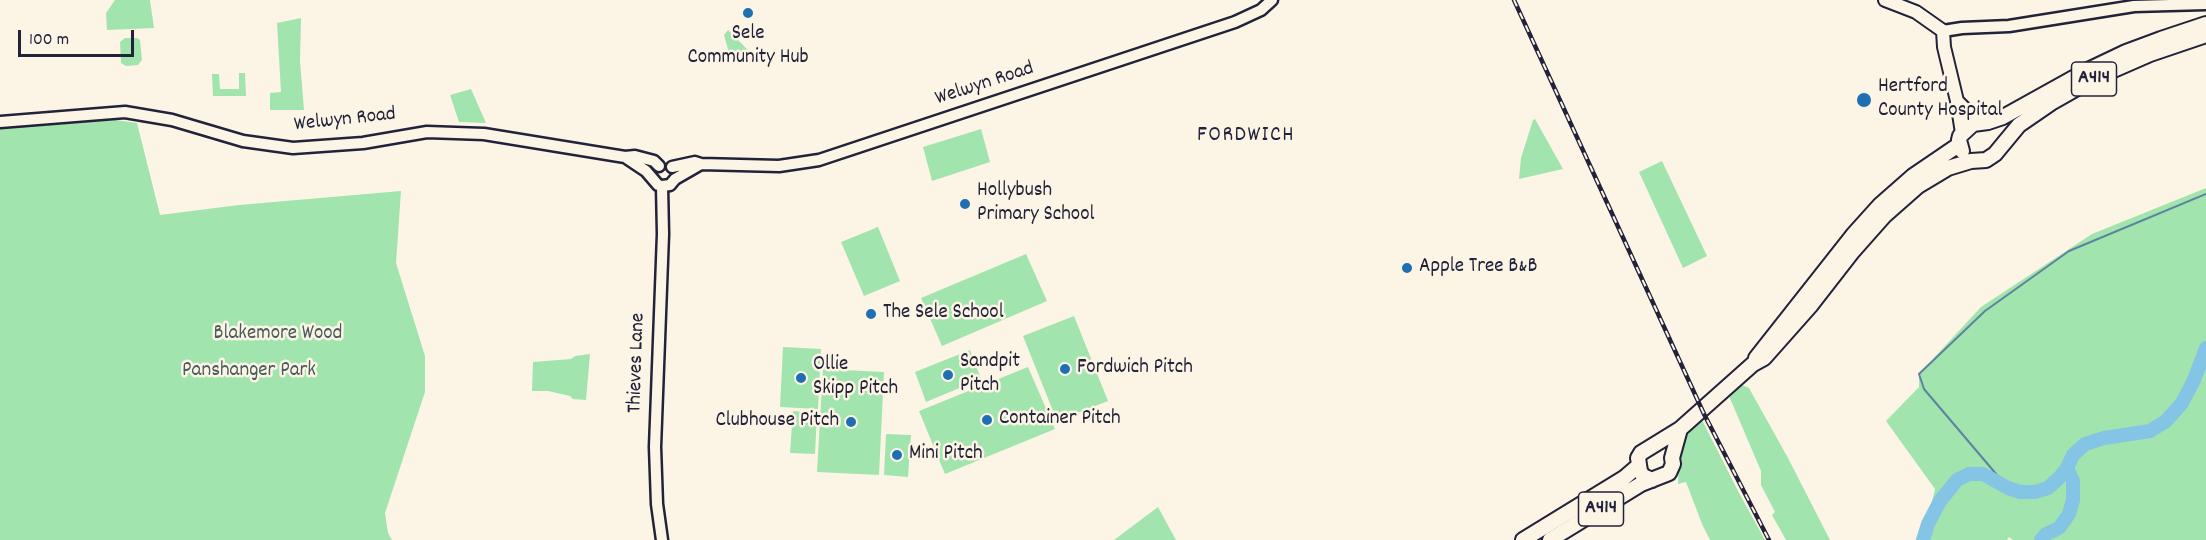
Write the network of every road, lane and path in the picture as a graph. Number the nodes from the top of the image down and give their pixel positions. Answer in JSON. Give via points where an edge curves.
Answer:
{"nodes":[{"id":1,"x":1272,"y":0,"type":"edge"},
{"id":2,"x":1885,"y":0,"type":"edge"},
{"id":3,"x":2206,"y":4,"type":"edge"},
{"id":4,"x":2206,"y":24,"type":"edge"},
{"id":5,"x":1943,"y":32,"type":"junction"},
{"id":6,"x":2206,"y":35,"type":"edge"},
{"id":7,"x":1957,"y":101,"type":"junction"},
{"id":8,"x":0,"y":122,"type":"edge"},
{"id":9,"x":1983,"y":122,"type":"junction"},
{"id":10,"x":1961,"y":139,"type":"junction"},
{"id":11,"x":1999,"y":149,"type":"junction"},
{"id":12,"x":625,"y":157,"type":"junction"},
{"id":13,"x":1971,"y":161,"type":"junction"},
{"id":14,"x":701,"y":164,"type":"junction"},
{"id":15,"x":659,"y":166,"type":"junction"},
{"id":16,"x":672,"y":167,"type":"junction"},
{"id":17,"x":654,"y":177,"type":"junction"},
{"id":18,"x":675,"y":178,"type":"junction"},
{"id":19,"x":662,"y":186,"type":"junction"},
{"id":20,"x":1753,"y":364,"type":"junction"},
{"id":21,"x":1680,"y":429,"type":"junction"},
{"id":22,"x":1654,"y":446,"type":"junction"},
{"id":23,"x":1672,"y":458,"type":"junction"},
{"id":24,"x":1638,"y":466,"type":"junction"},
{"id":25,"x":1652,"y":480,"type":"junction"},
{"id":26,"x":662,"y":540,"type":"edge"},
{"id":27,"x":1523,"y":540,"type":"edge"},
{"id":28,"x":1550,"y":540,"type":"edge"}],
"edges":[{"from":1,"to":14,"type":"main road","name":"Welwyn Road","via":[[1225,26],[819,160],[779,166]]},
{"from":2,"to":5,"type":"main road","via":[[1916,12]]},
{"from":3,"to":5,"type":"main road","via":[[2134,6]]},
{"from":4,"to":9,"type":"highway","number":"A414","via":[[2126,52],[2013,112]]},
{"from":5,"to":7,"type":"main road"},
{"from":6,"to":11,"type":"highway","number":"A414","via":[[2095,78],[2030,117],[2012,131]]},
{"from":7,"to":9,"type":"main road"},
{"from":7,"to":10,"type":"main road"},
{"from":8,"to":12,"type":"main road","name":"Welwyn Road","via":[[125,112],[172,120],[243,141],[293,148],[451,132],[504,135]]},
{"from":9,"to":10,"type":"highway"},
{"from":9,"to":11,"type":"highway","via":[[1998,135]]},
{"from":10,"to":13,"type":"highway","via":[[1962,152]]},
{"from":10,"to":20,"type":"highway","via":[[1874,211],[1768,340]]},
{"from":11,"to":13,"type":"highway","via":[[1986,160]]},
{"from":12,"to":15,"type":"main road","name":"Welwyn Road","via":[[654,161]]},
{"from":12,"to":17,"type":"main road","name":"Welwyn Road"},
{"from":13,"to":20,"type":"highway","via":[[1937,173],[1890,210],[1782,340]]},
{"from":14,"to":16,"type":"main road","name":"Welwyn Road"},
{"from":14,"to":18,"type":"main road","name":"Welwyn Road"},
{"from":15,"to":16,"type":"main road"},
{"from":15,"to":17,"type":"main road"},
{"from":16,"to":18,"type":"main road"},
{"from":17,"to":19,"type":"main road"},
{"from":18,"to":19,"type":"main road","via":[[670,185]]},
{"from":19,"to":26,"type":"main road","name":"Thieves Lane","via":[[655,447]]},
{"from":20,"to":21,"type":"highway"},
{"from":21,"to":22,"type":"highway"},
{"from":21,"to":23,"type":"highway"},
{"from":22,"to":23,"type":"highway","via":[[1667,450]]},
{"from":22,"to":24,"type":"highway","via":[[1641,453]]},
{"from":23,"to":25,"type":"highway","via":[[1668,474]]},
{"from":24,"to":25,"type":"highway","via":[[1643,476]]},
{"from":24,"to":27,"type":"highway","number":"A414"},
{"from":25,"to":28,"type":"highway","number":"A414"}]}
